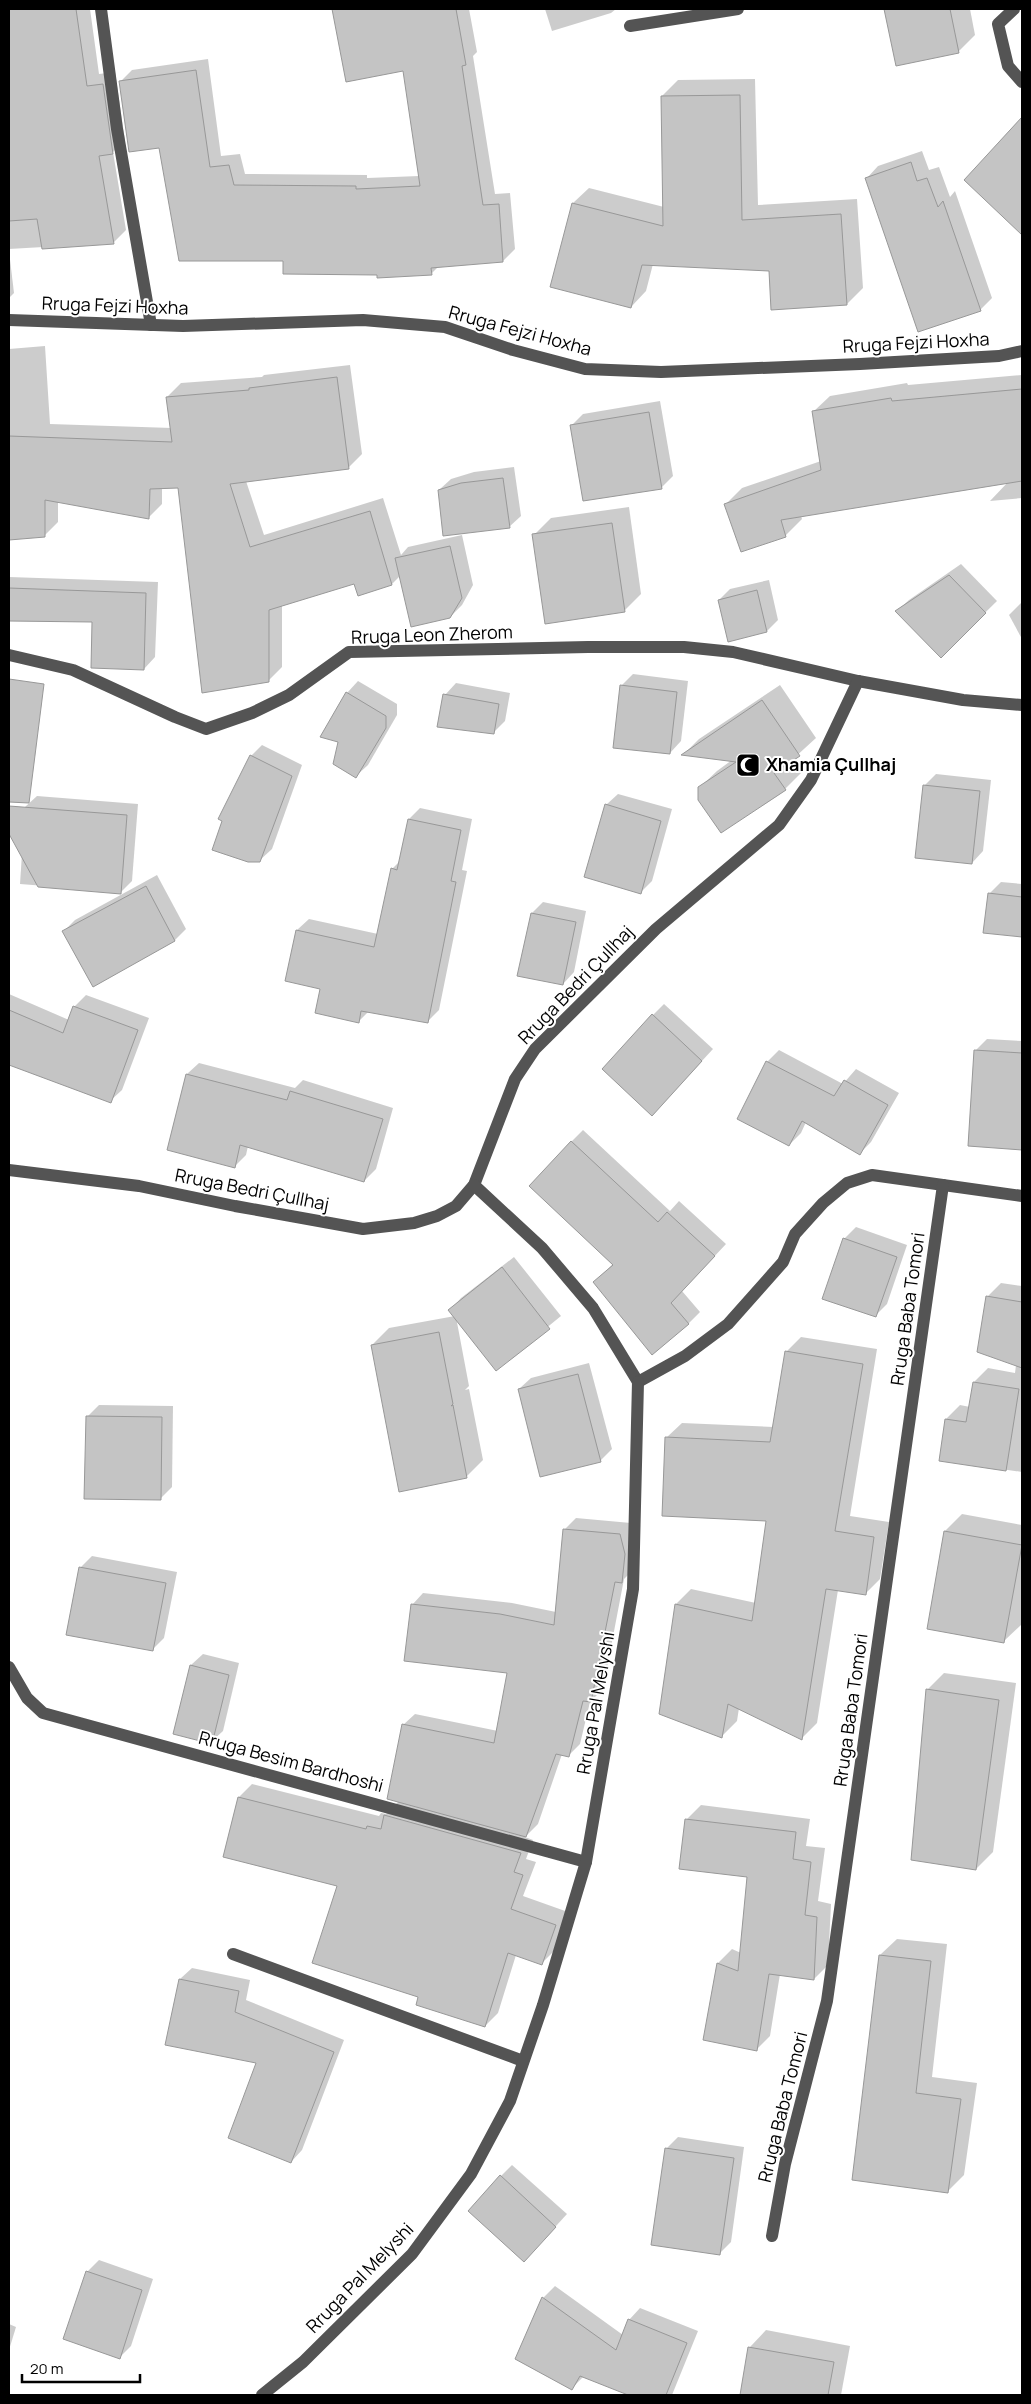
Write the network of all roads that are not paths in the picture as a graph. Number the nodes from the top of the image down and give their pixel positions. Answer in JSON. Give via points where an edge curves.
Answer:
{"nodes":[{"id":1,"x":101,"y":9,"type":"edge"},
{"id":2,"x":738,"y":9,"type":"edge"},
{"id":3,"x":1014,"y":9,"type":"edge"},
{"id":4,"x":630,"y":26,"type":"dead end"},
{"id":5,"x":1022,"y":82,"type":"edge"},
{"id":6,"x":9,"y":320,"type":"edge"},
{"id":7,"x":151,"y":325,"type":"junction"},
{"id":8,"x":1022,"y":351,"type":"edge"},
{"id":9,"x":9,"y":655,"type":"edge"},
{"id":10,"x":858,"y":681,"type":"junction"},
{"id":11,"x":1022,"y":705,"type":"edge"},
{"id":12,"x":9,"y":1170,"type":"edge"},
{"id":13,"x":474,"y":1185,"type":"junction"},
{"id":14,"x":943,"y":1185,"type":"junction"},
{"id":15,"x":1022,"y":1196,"type":"edge"},
{"id":16,"x":638,"y":1382,"type":"junction"},
{"id":17,"x":9,"y":1667,"type":"edge"},
{"id":18,"x":586,"y":1862,"type":"junction"},
{"id":19,"x":233,"y":1954,"type":"dead end"},
{"id":20,"x":523,"y":2061,"type":"junction"},
{"id":21,"x":772,"y":2236,"type":"dead end"},
{"id":22,"x":262,"y":2395,"type":"edge"}],
"edges":[{"from":1,"to":7,"type":"street","via":[[117,129]]},
{"from":2,"to":4,"type":"street"},
{"from":3,"to":5,"type":"street","via":[[998,24],[1008,66]]},
{"from":6,"to":7,"type":"street","name":"Rruga Fejzi Hoxha"},
{"from":7,"to":8,"type":"street","name":"Rruga Fejzi Hoxha","via":[[363,320],[445,327],[585,369],[661,372],[880,363],[999,356]]},
{"from":9,"to":10,"type":"street","name":"Rruga Leon Zherom","via":[[73,670],[206,729],[290,695],[349,652],[684,647],[733,652]]},
{"from":10,"to":11,"type":"street","via":[[963,700]]},
{"from":10,"to":13,"type":"street","name":"Rruga Bedri Çullhaj","via":[[811,780],[779,826],[656,929],[535,1049],[515,1079]]},
{"from":12,"to":13,"type":"street","name":"Rruga Bedri Çullhaj","via":[[139,1186],[363,1228],[414,1223],[437,1216],[456,1206]]},
{"from":13,"to":16,"type":"street","via":[[542,1248],[593,1308]]},
{"from":14,"to":15,"type":"street"},
{"from":14,"to":16,"type":"street","via":[[872,1176],[847,1183],[823,1203],[795,1234],[783,1262],[728,1324],[685,1356]]},
{"from":14,"to":21,"type":"street","name":"Rruga Baba Tomori","via":[[828,2001],[785,2164]]},
{"from":16,"to":18,"type":"street","name":"Rruga Pal Melyshi","via":[[633,1589]]},
{"from":17,"to":18,"type":"street","name":"Rruga Besim Bardhoshi","via":[[27,1698],[43,1714]]},
{"from":18,"to":20,"type":"street","name":"Rruga Pal Melyshi"},
{"from":19,"to":20,"type":"street"},
{"from":20,"to":22,"type":"street","name":"Rruga Pal Melyshi","via":[[510,2101],[471,2174],[412,2254],[303,2362]]}]}
